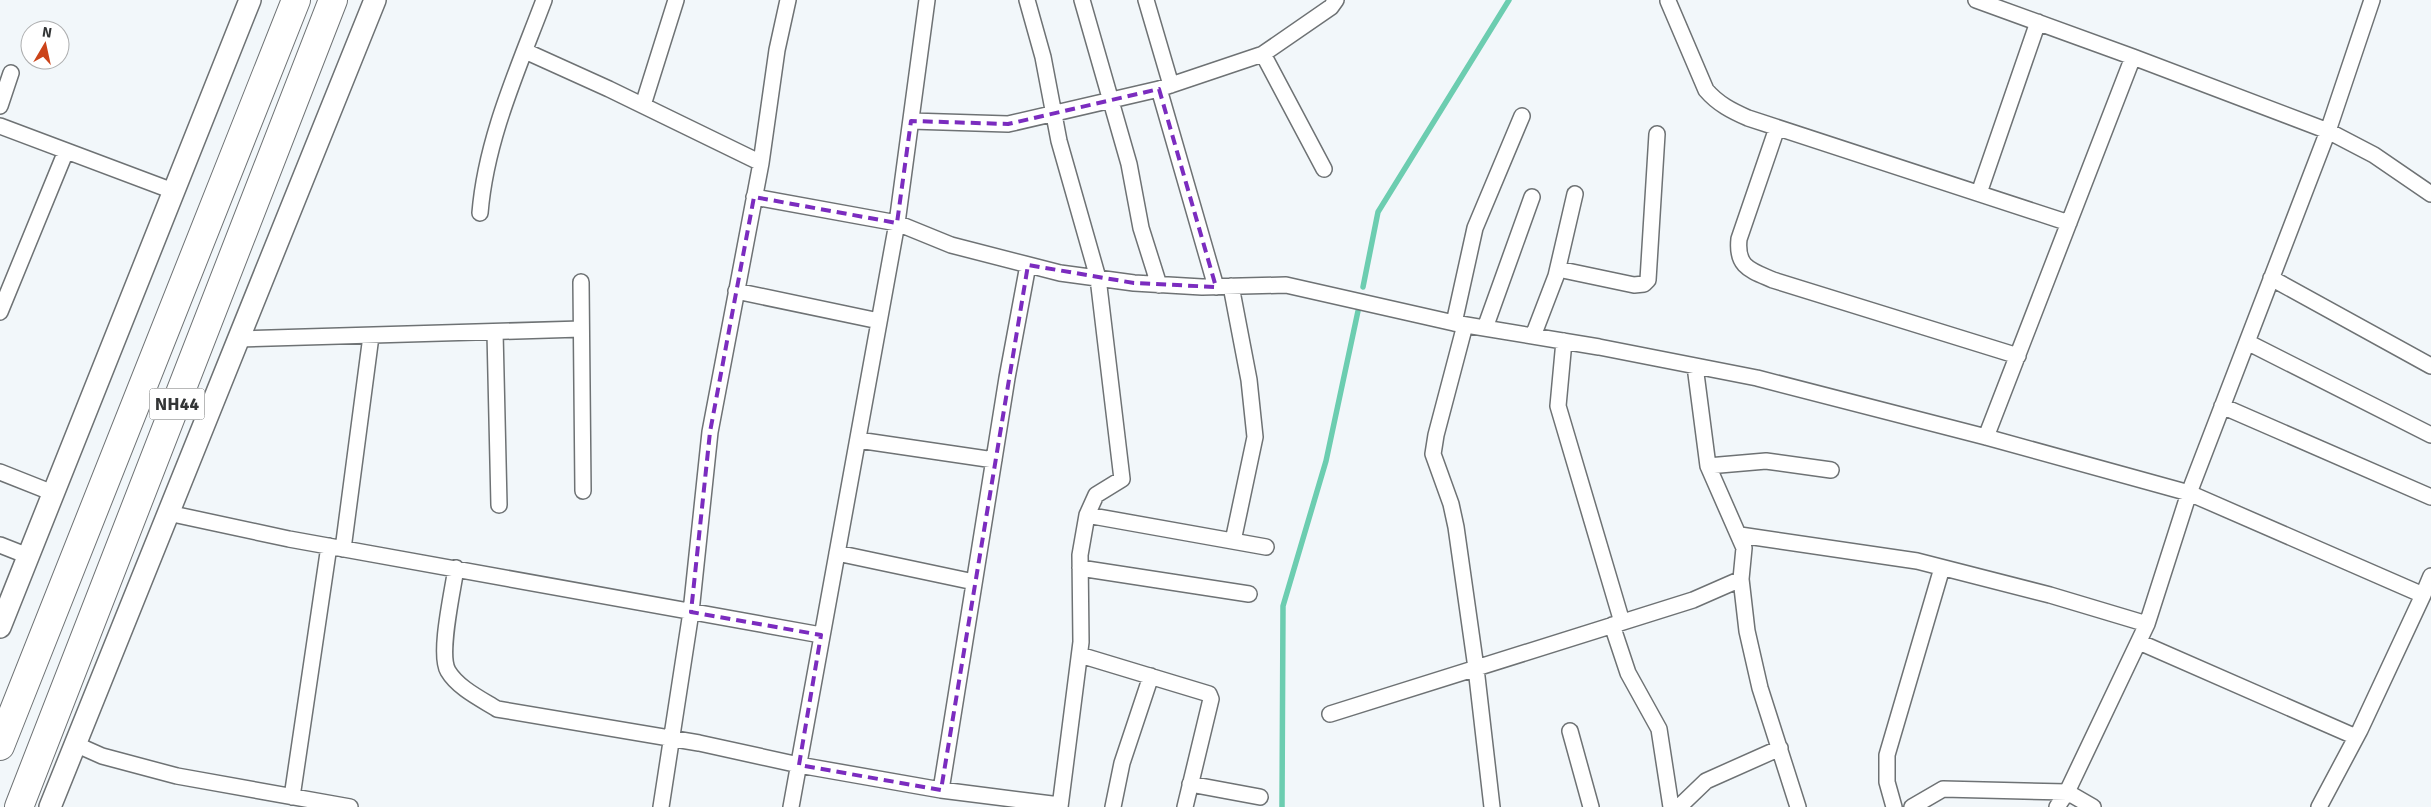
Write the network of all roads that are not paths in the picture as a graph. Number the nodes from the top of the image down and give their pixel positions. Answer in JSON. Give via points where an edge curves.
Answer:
{"nodes":[{"id":1,"x":250,"y":0,"type":"edge"},
{"id":2,"x":296,"y":0,"type":"edge"},
{"id":3,"x":333,"y":0,"type":"edge"},
{"id":4,"x":375,"y":0,"type":"edge"},
{"id":5,"x":544,"y":0,"type":"edge"},
{"id":6,"x":676,"y":0,"type":"edge"},
{"id":7,"x":788,"y":0,"type":"edge"},
{"id":8,"x":928,"y":0,"type":"edge"},
{"id":9,"x":1027,"y":0,"type":"edge"},
{"id":10,"x":1082,"y":0,"type":"edge"},
{"id":11,"x":1146,"y":0,"type":"edge"},
{"id":12,"x":1976,"y":0,"type":"edge"},
{"id":13,"x":2372,"y":0,"type":"edge"},
{"id":14,"x":1668,"y":1,"type":"edge"},
{"id":15,"x":1331,"y":2,"type":"edge"},
{"id":16,"x":2038,"y":22,"type":"junction"},
{"id":17,"x":525,"y":51,"type":"junction"},
{"id":18,"x":1263,"y":54,"type":"junction"},
{"id":19,"x":2133,"y":57,"type":"junction"},
{"id":20,"x":11,"y":73,"type":"dead end"},
{"id":21,"x":1165,"y":87,"type":"junction"},
{"id":22,"x":1110,"y":100,"type":"junction"},
{"id":23,"x":643,"y":105,"type":"junction"},
{"id":24,"x":0,"y":106,"type":"edge"},
{"id":25,"x":1054,"y":113,"type":"junction"},
{"id":26,"x":1522,"y":116,"type":"dead end"},
{"id":27,"x":911,"y":121,"type":"junction"},
{"id":28,"x":0,"y":126,"type":"edge"},
{"id":29,"x":1777,"y":128,"type":"junction"},
{"id":30,"x":2328,"y":131,"type":"junction"},
{"id":31,"x":1657,"y":134,"type":"dead end"},
{"id":32,"x":66,"y":151,"type":"junction"},
{"id":33,"x":760,"y":163,"type":"junction"},
{"id":34,"x":1324,"y":168,"type":"dead end"},
{"id":35,"x":173,"y":191,"type":"junction"},
{"id":36,"x":1979,"y":193,"type":"junction"},
{"id":37,"x":1575,"y":194,"type":"dead end"},
{"id":38,"x":2431,"y":194,"type":"edge"},
{"id":39,"x":754,"y":197,"type":"junction"},
{"id":40,"x":1532,"y":197,"type":"dead end"},
{"id":41,"x":480,"y":213,"type":"dead end"},
{"id":42,"x":897,"y":223,"type":"junction"},
{"id":43,"x":2069,"y":223,"type":"junction"},
{"id":44,"x":1028,"y":265,"type":"junction"},
{"id":45,"x":1558,"y":269,"type":"junction"},
{"id":46,"x":1098,"y":278,"type":"junction"},
{"id":47,"x":2271,"y":278,"type":"junction"},
{"id":48,"x":581,"y":282,"type":"dead end"},
{"id":49,"x":1159,"y":285,"type":"junction"},
{"id":50,"x":1224,"y":287,"type":"junction"},
{"id":51,"x":736,"y":291,"type":"junction"},
{"id":52,"x":0,"y":312,"type":"edge"},
{"id":53,"x":879,"y":321,"type":"junction"},
{"id":54,"x":1460,"y":324,"type":"junction"},
{"id":55,"x":1485,"y":328,"type":"junction"},
{"id":56,"x":581,"y":329,"type":"junction"},
{"id":57,"x":495,"y":332,"type":"junction"},
{"id":58,"x":371,"y":336,"type":"junction"},
{"id":59,"x":1534,"y":336,"type":"junction"},
{"id":60,"x":238,"y":339,"type":"junction"},
{"id":61,"x":1564,"y":341,"type":"junction"},
{"id":62,"x":2246,"y":342,"type":"junction"},
{"id":63,"x":2018,"y":356,"type":"junction"},
{"id":64,"x":1695,"y":366,"type":"junction"},
{"id":65,"x":2431,"y":366,"type":"edge"},
{"id":66,"x":2222,"y":406,"type":"junction"},
{"id":67,"x":2431,"y":435,"type":"edge"},
{"id":68,"x":1986,"y":437,"type":"junction"},
{"id":69,"x":858,"y":440,"type":"junction"},
{"id":70,"x":994,"y":460,"type":"junction"},
{"id":71,"x":1708,"y":466,"type":"junction"},
{"id":72,"x":1831,"y":470,"type":"dead end"},
{"id":73,"x":0,"y":472,"type":"edge"},
{"id":74,"x":583,"y":491,"type":"dead end"},
{"id":75,"x":53,"y":492,"type":"junction"},
{"id":76,"x":2189,"y":493,"type":"junction"},
{"id":77,"x":2431,"y":497,"type":"edge"},
{"id":78,"x":499,"y":505,"type":"dead end"},
{"id":79,"x":168,"y":513,"type":"junction"},
{"id":80,"x":1087,"y":514,"type":"junction"},
{"id":81,"x":1740,"y":535,"type":"junction"},
{"id":82,"x":1232,"y":541,"type":"junction"},
{"id":83,"x":0,"y":545,"type":"edge"},
{"id":84,"x":336,"y":547,"type":"junction"},
{"id":85,"x":1266,"y":547,"type":"dead end"},
{"id":86,"x":837,"y":553,"type":"junction"},
{"id":87,"x":28,"y":556,"type":"junction"},
{"id":88,"x":456,"y":568,"type":"junction"},
{"id":89,"x":1080,"y":568,"type":"junction"},
{"id":90,"x":1942,"y":568,"type":"junction"},
{"id":91,"x":2431,"y":576,"type":"edge"},
{"id":92,"x":1741,"y":579,"type":"junction"},
{"id":93,"x":974,"y":582,"type":"junction"},
{"id":94,"x":1249,"y":594,"type":"dead end"},
{"id":95,"x":2424,"y":595,"type":"junction"},
{"id":96,"x":691,"y":612,"type":"junction"},
{"id":97,"x":1617,"y":624,"type":"junction"},
{"id":98,"x":2147,"y":624,"type":"junction"},
{"id":99,"x":0,"y":627,"type":"edge"},
{"id":100,"x":821,"y":635,"type":"junction"},
{"id":101,"x":2139,"y":642,"type":"junction"},
{"id":102,"x":1080,"y":656,"type":"junction"},
{"id":103,"x":1476,"y":668,"type":"junction"},
{"id":104,"x":1151,"y":676,"type":"junction"},
{"id":105,"x":1330,"y":714,"type":"dead end"},
{"id":106,"x":1570,"y":731,"type":"dead end"},
{"id":107,"x":2356,"y":738,"type":"junction"},
{"id":108,"x":673,"y":739,"type":"junction"},
{"id":109,"x":75,"y":744,"type":"junction"},
{"id":110,"x":0,"y":746,"type":"edge"},
{"id":111,"x":1780,"y":748,"type":"junction"},
{"id":112,"x":799,"y":764,"type":"junction"},
{"id":113,"x":1190,"y":784,"type":"junction"},
{"id":114,"x":941,"y":790,"type":"junction"},
{"id":115,"x":2067,"y":792,"type":"junction"},
{"id":116,"x":292,"y":797,"type":"junction"},
{"id":117,"x":1260,"y":797,"type":"dead end"},
{"id":118,"x":52,"y":806,"type":"edge"},
{"id":119,"x":1060,"y":806,"type":"edge"},
{"id":120,"x":19,"y":807,"type":"edge"},
{"id":121,"x":350,"y":807,"type":"edge"},
{"id":122,"x":661,"y":807,"type":"edge"},
{"id":123,"x":791,"y":807,"type":"edge"},
{"id":124,"x":1113,"y":807,"type":"edge"},
{"id":125,"x":1185,"y":807,"type":"edge"},
{"id":126,"x":1492,"y":807,"type":"edge"},
{"id":127,"x":1591,"y":807,"type":"edge"},
{"id":128,"x":1671,"y":807,"type":"edge"},
{"id":129,"x":1679,"y":807,"type":"edge"},
{"id":130,"x":1798,"y":807,"type":"edge"},
{"id":131,"x":1894,"y":807,"type":"edge"},
{"id":132,"x":1912,"y":807,"type":"edge"},
{"id":133,"x":2057,"y":807,"type":"edge"},
{"id":134,"x":2092,"y":807,"type":"edge"},
{"id":135,"x":2319,"y":807,"type":"edge"}],
"edges":[{"from":1,"to":35,"type":"street"},
{"from":2,"to":110,"type":"highway","number":"NH44"},
{"from":3,"to":120,"type":"highway","number":"NH44"},
{"from":4,"to":60,"type":"street"},
{"from":5,"to":17,"type":"street"},
{"from":6,"to":23,"type":"street"},
{"from":7,"to":33,"type":"street"},
{"from":8,"to":27,"type":"street"},
{"from":9,"to":25,"type":"street"},
{"from":10,"to":22,"type":"street"},
{"from":11,"to":21,"type":"street"},
{"from":12,"to":16,"type":"street"},
{"from":13,"to":30,"type":"street"},
{"from":14,"to":29,"type":"street","via":[[1706,90],[1734,112]]},
{"from":15,"to":18,"type":"street"},
{"from":16,"to":19,"type":"street"},
{"from":16,"to":36,"type":"street"},
{"from":17,"to":23,"type":"street"},
{"from":17,"to":41,"type":"street","via":[[487,162]]},
{"from":18,"to":21,"type":"street"},
{"from":18,"to":34,"type":"street"},
{"from":19,"to":30,"type":"street"},
{"from":19,"to":43,"type":"street"},
{"from":20,"to":24,"type":"street"},
{"from":21,"to":22,"type":"street"},
{"from":21,"to":50,"type":"street"},
{"from":22,"to":25,"type":"street"},
{"from":22,"to":49,"type":"street","via":[[1129,164],[1141,228]]},
{"from":23,"to":33,"type":"street"},
{"from":25,"to":27,"type":"street","via":[[1008,124]]},
{"from":25,"to":46,"type":"street"},
{"from":26,"to":54,"type":"street","via":[[1475,228]]},
{"from":27,"to":42,"type":"street"},
{"from":28,"to":32,"type":"street"},
{"from":29,"to":36,"type":"street"},
{"from":29,"to":63,"type":"street","via":[[1739,239],[1738,256],[1742,263],[1753,272],[1773,280]]},
{"from":30,"to":38,"type":"street","via":[[2374,155]]},
{"from":30,"to":47,"type":"street"},
{"from":31,"to":45,"type":"street","via":[[1648,280],[1634,285]]},
{"from":32,"to":35,"type":"street"},
{"from":32,"to":52,"type":"street"},
{"from":33,"to":39,"type":"street"},
{"from":35,"to":75,"type":"street"},
{"from":36,"to":43,"type":"street"},
{"from":37,"to":45,"type":"street"},
{"from":39,"to":42,"type":"street"},
{"from":39,"to":51,"type":"street"},
{"from":40,"to":55,"type":"street"},
{"from":42,"to":44,"type":"street","via":[[951,245]]},
{"from":42,"to":53,"type":"street"},
{"from":43,"to":63,"type":"street"},
{"from":44,"to":46,"type":"street"},
{"from":44,"to":70,"type":"street"},
{"from":45,"to":59,"type":"street"},
{"from":46,"to":49,"type":"street"},
{"from":46,"to":80,"type":"street","via":[[1122,479],[1096,494]]},
{"from":47,"to":62,"type":"street"},
{"from":47,"to":65,"type":"street"},
{"from":48,"to":56,"type":"street"},
{"from":49,"to":50,"type":"street"},
{"from":50,"to":54,"type":"street","via":[[1286,285]]},
{"from":50,"to":82,"type":"street","via":[[1249,380],[1254,437]]},
{"from":51,"to":53,"type":"street"},
{"from":51,"to":96,"type":"street","via":[[710,432]]},
{"from":53,"to":69,"type":"street"},
{"from":54,"to":55,"type":"street"},
{"from":54,"to":103,"type":"street","via":[[1433,454],[1453,515]]},
{"from":55,"to":59,"type":"street"},
{"from":56,"to":57,"type":"street"},
{"from":56,"to":74,"type":"street"},
{"from":57,"to":58,"type":"street"},
{"from":57,"to":78,"type":"street"},
{"from":58,"to":60,"type":"street"},
{"from":58,"to":84,"type":"street"},
{"from":59,"to":61,"type":"street"},
{"from":60,"to":79,"type":"street"},
{"from":61,"to":64,"type":"street"},
{"from":61,"to":97,"type":"street","via":[[1558,406]]},
{"from":62,"to":66,"type":"street"},
{"from":62,"to":67,"type":"street"},
{"from":63,"to":68,"type":"street"},
{"from":64,"to":68,"type":"street","via":[[1756,378]]},
{"from":64,"to":71,"type":"street"},
{"from":66,"to":76,"type":"street"},
{"from":66,"to":77,"type":"street"},
{"from":68,"to":76,"type":"street"},
{"from":69,"to":70,"type":"street"},
{"from":69,"to":86,"type":"street"},
{"from":70,"to":93,"type":"street"},
{"from":71,"to":72,"type":"street","via":[[1766,461]]},
{"from":71,"to":81,"type":"street"},
{"from":73,"to":75,"type":"street"},
{"from":75,"to":87,"type":"street"},
{"from":76,"to":95,"type":"street"},
{"from":76,"to":98,"type":"street"},
{"from":79,"to":84,"type":"street"},
{"from":79,"to":109,"type":"street"},
{"from":80,"to":82,"type":"street"},
{"from":80,"to":89,"type":"street"},
{"from":81,"to":90,"type":"street","via":[[1917,561]]},
{"from":81,"to":92,"type":"street","via":[[1744,548]]},
{"from":82,"to":85,"type":"street"},
{"from":83,"to":87,"type":"street"},
{"from":84,"to":88,"type":"street"},
{"from":84,"to":116,"type":"street"},
{"from":86,"to":93,"type":"street"},
{"from":86,"to":100,"type":"street"},
{"from":87,"to":99,"type":"street"},
{"from":88,"to":96,"type":"street"},
{"from":88,"to":108,"type":"street","via":[[444,656],[449,674],[469,692],[497,710]]},
{"from":89,"to":94,"type":"street"},
{"from":89,"to":102,"type":"street"},
{"from":90,"to":98,"type":"street"},
{"from":90,"to":131,"type":"street","via":[[1887,755],[1887,782]]},
{"from":91,"to":95,"type":"street"},
{"from":92,"to":97,"type":"street","via":[[1693,600]]},
{"from":92,"to":111,"type":"street","via":[[1749,641],[1760,688]]},
{"from":93,"to":114,"type":"street"},
{"from":95,"to":107,"type":"street"},
{"from":96,"to":100,"type":"street"},
{"from":96,"to":108,"type":"street"},
{"from":97,"to":103,"type":"street"},
{"from":97,"to":128,"type":"street","via":[[1628,673],[1659,729]]},
{"from":98,"to":101,"type":"street"},
{"from":100,"to":112,"type":"street"},
{"from":101,"to":107,"type":"street"},
{"from":101,"to":115,"type":"street"},
{"from":102,"to":104,"type":"street"},
{"from":102,"to":119,"type":"street"},
{"from":103,"to":105,"type":"street"},
{"from":103,"to":126,"type":"street"},
{"from":104,"to":113,"type":"street","via":[[1207,692],[1210,696]]},
{"from":104,"to":124,"type":"street","via":[[1122,763]]},
{"from":106,"to":127,"type":"street"},
{"from":107,"to":135,"type":"street"},
{"from":108,"to":112,"type":"street"},
{"from":108,"to":122,"type":"street"},
{"from":109,"to":116,"type":"street","via":[[102,756],[177,776]]},
{"from":109,"to":118,"type":"street"},
{"from":111,"to":129,"type":"street","via":[[1706,781]]},
{"from":111,"to":130,"type":"street"},
{"from":112,"to":114,"type":"street"},
{"from":112,"to":123,"type":"street"},
{"from":113,"to":117,"type":"street"},
{"from":113,"to":125,"type":"street"},
{"from":114,"to":119,"type":"street"},
{"from":115,"to":132,"type":"street","via":[[1943,789]]},
{"from":115,"to":133,"type":"street"},
{"from":115,"to":134,"type":"street"},
{"from":116,"to":121,"type":"street"}]}
